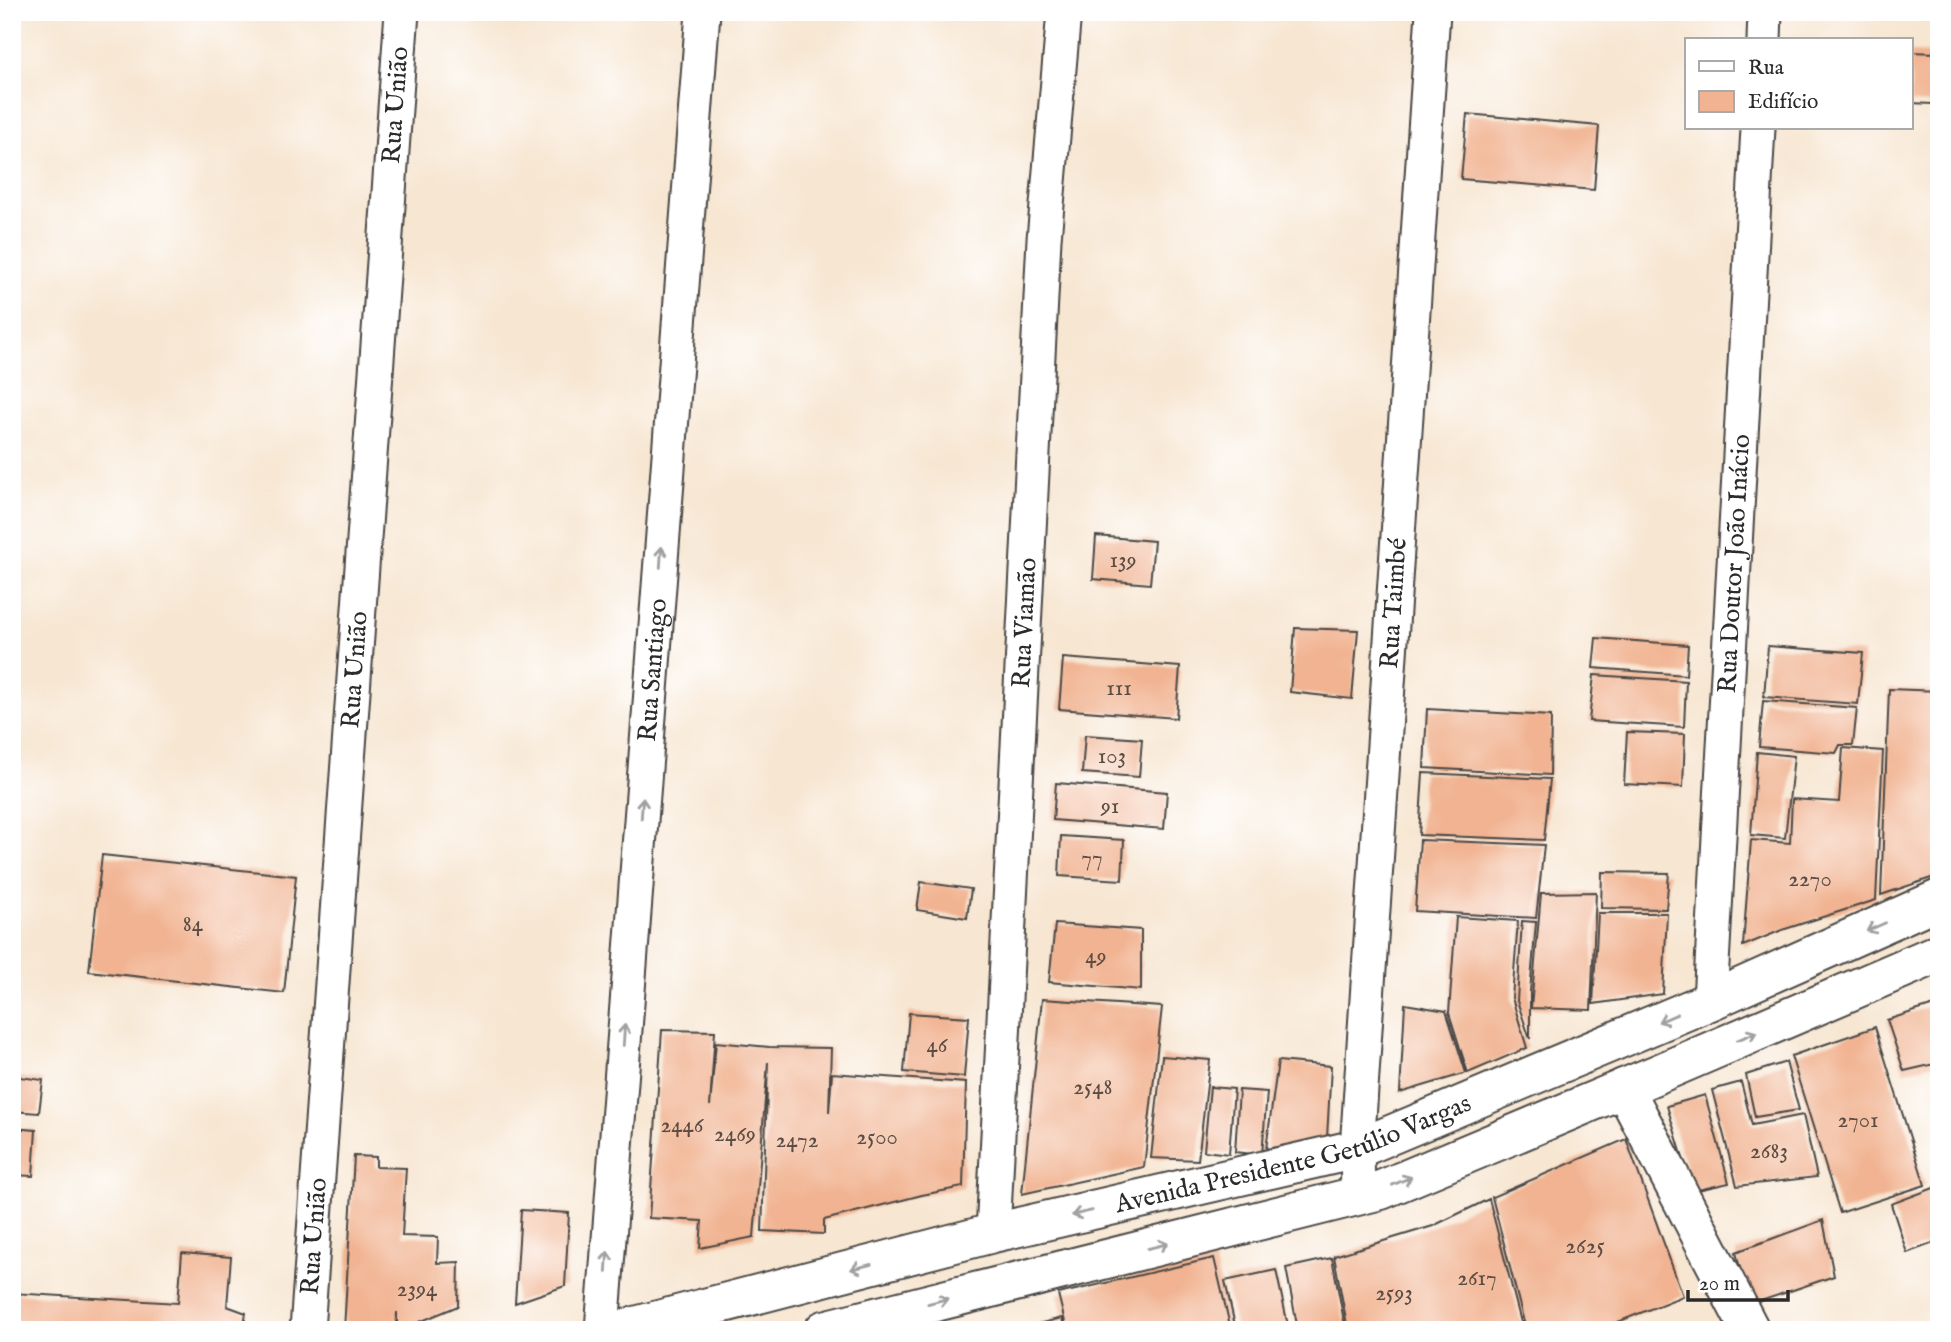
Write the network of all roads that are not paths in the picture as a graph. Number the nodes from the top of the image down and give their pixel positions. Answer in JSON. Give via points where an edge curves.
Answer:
{"nodes":[{"id":1,"x":402,"y":12,"type":"edge"},
{"id":2,"x":703,"y":12,"type":"edge"},
{"id":3,"x":1064,"y":12,"type":"edge"},
{"id":4,"x":1433,"y":12,"type":"edge"},
{"id":5,"x":1765,"y":12,"type":"edge"},
{"id":6,"x":1764,"y":38,"type":"edge"},
{"id":7,"x":1758,"y":130,"type":"edge"},
{"id":8,"x":1939,"y":899,"type":"edge"},
{"id":9,"x":1939,"y":953,"type":"edge"},
{"id":10,"x":1710,"y":1001,"type":"junction"},
{"id":11,"x":1624,"y":1088,"type":"junction"},
{"id":12,"x":1357,"y":1149,"type":"junction"},
{"id":13,"x":1359,"y":1195,"type":"junction"},
{"id":14,"x":993,"y":1233,"type":"junction"},
{"id":15,"x":307,"y":1330,"type":"edge"},
{"id":16,"x":602,"y":1330,"type":"edge"},
{"id":17,"x":620,"y":1330,"type":"edge"},
{"id":18,"x":824,"y":1330,"type":"edge"},
{"id":19,"x":1750,"y":1330,"type":"edge"}],
"edges":[{"from":1,"to":15,"type":"street","name":"Rua União"},
{"from":16,"to":2,"type":"street","name":"Rua Santiago","one_way":true},
{"from":3,"to":14,"type":"street","name":"Rua Viamão","via":[[1044,239]]},
{"from":4,"to":12,"type":"street","name":"Rua Taimbé"},
{"from":5,"to":6,"type":"street"},
{"from":7,"to":10,"type":"street","name":"Rua Doutor João Inácio"},
{"from":8,"to":10,"type":"main road","name":"Avenida Presidente Getúlio Vargas","one_way":true},
{"from":11,"to":9,"type":"main road","name":"Avenida Presidente Getúlio Vargas","one_way":true},
{"from":10,"to":12,"type":"main road","name":"Avenida Presidente Getúlio Vargas","one_way":true},
{"from":13,"to":11,"type":"main road","name":"Avenida Presidente Getúlio Vargas","one_way":true,"via":[[1381,1190]]},
{"from":11,"to":19,"type":"main road"},
{"from":12,"to":13,"type":"street","name":"Rua Taimbé"},
{"from":12,"to":14,"type":"main road","name":"Avenida Presidente Getúlio Vargas","one_way":true},
{"from":18,"to":13,"type":"main road","name":"Avenida Presidente Getúlio Vargas","one_way":true},
{"from":14,"to":17,"type":"main road","name":"Avenida Presidente Getúlio Vargas","one_way":true}]}
